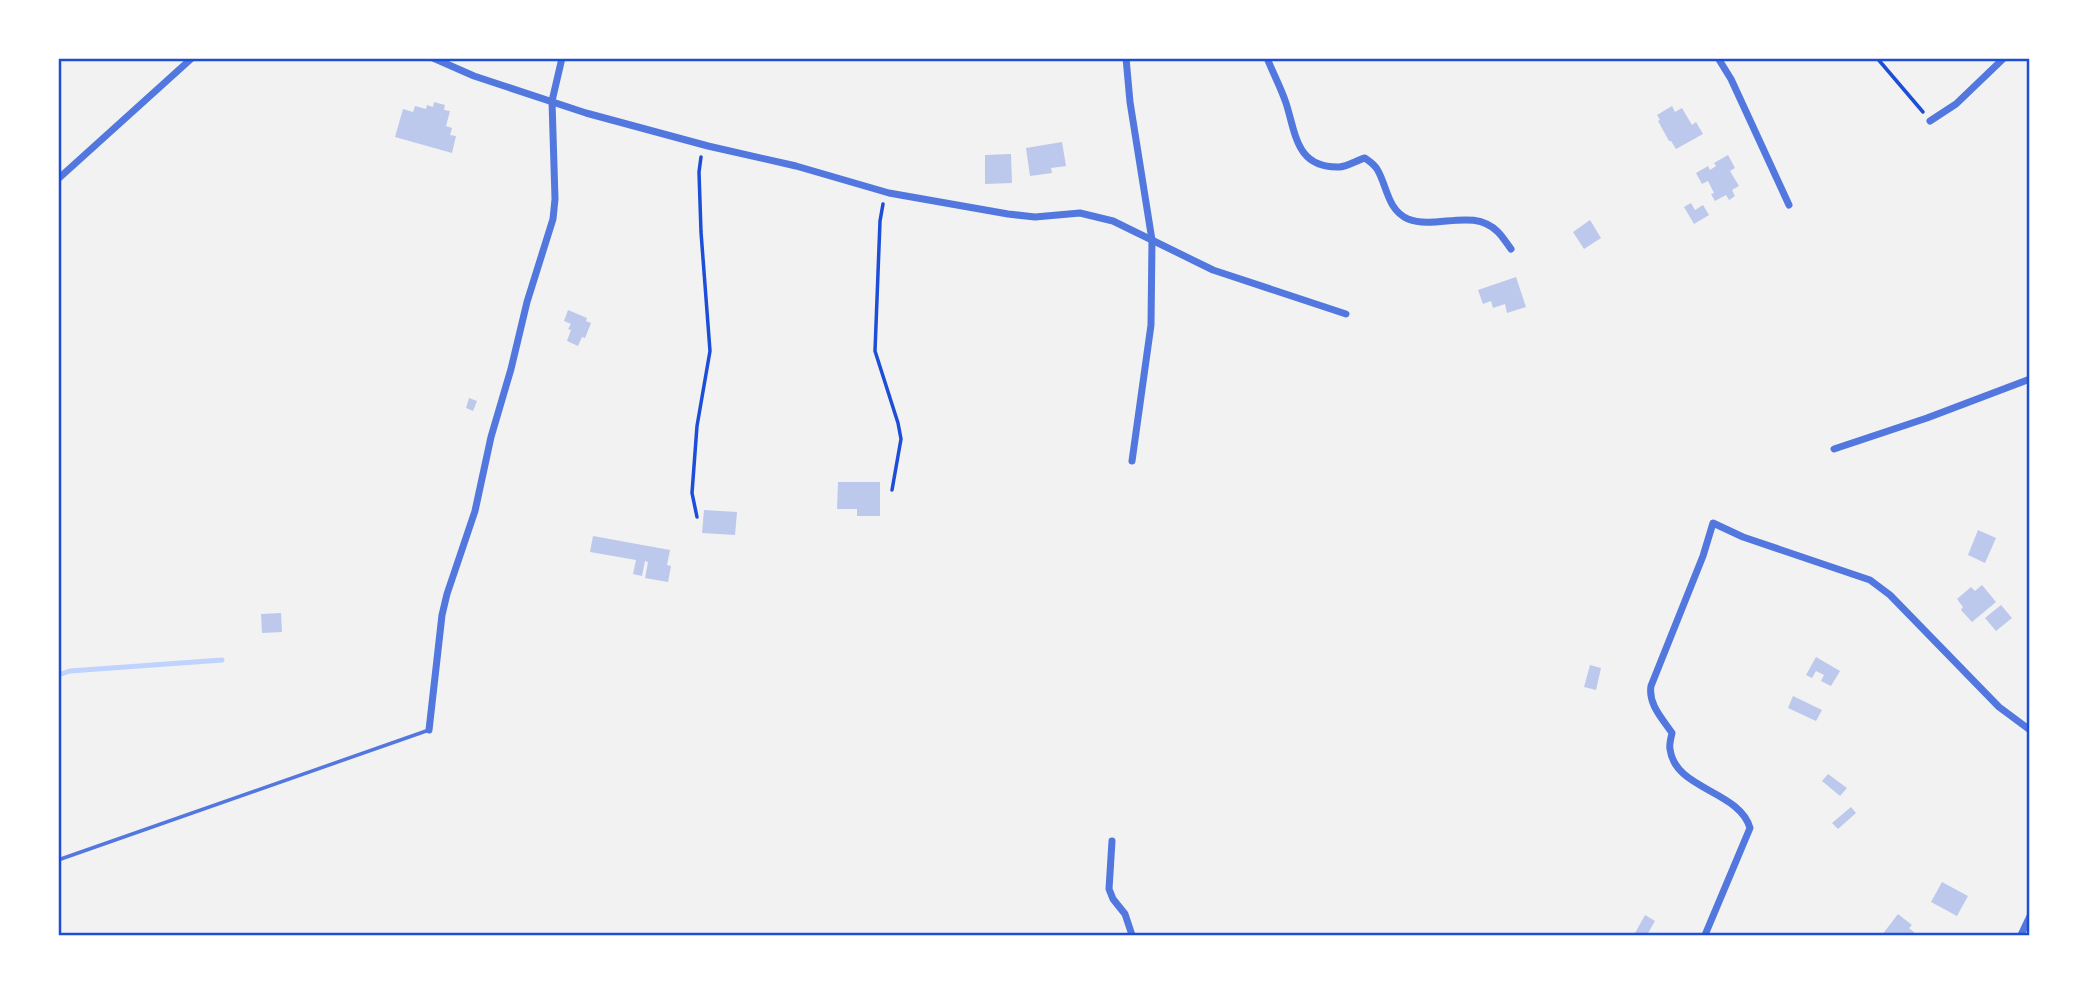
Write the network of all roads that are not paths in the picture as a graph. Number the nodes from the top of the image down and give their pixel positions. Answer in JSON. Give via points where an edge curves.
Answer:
{"nodes":[{"id":1,"x":192,"y":58,"type":"edge"},
{"id":2,"x":433,"y":58,"type":"edge"},
{"id":3,"x":562,"y":58,"type":"edge"},
{"id":4,"x":1126,"y":58,"type":"edge"},
{"id":5,"x":1267,"y":58,"type":"edge"},
{"id":6,"x":1718,"y":58,"type":"edge"},
{"id":7,"x":2004,"y":58,"type":"edge"},
{"id":8,"x":552,"y":101,"type":"junction"},
{"id":9,"x":1930,"y":121,"type":"road end"},
{"id":10,"x":58,"y":179,"type":"edge"},
{"id":11,"x":1789,"y":205,"type":"dead end"},
{"id":12,"x":1152,"y":240,"type":"junction"},
{"id":13,"x":1511,"y":249,"type":"dead end"},
{"id":14,"x":1346,"y":314,"type":"dead end"},
{"id":15,"x":2030,"y":379,"type":"edge"},
{"id":16,"x":1834,"y":449,"type":"dead end"},
{"id":17,"x":1132,"y":461,"type":"dead end"},
{"id":18,"x":429,"y":730,"type":"joint"},
{"id":19,"x":2030,"y":730,"type":"edge"},
{"id":20,"x":1112,"y":841,"type":"dead end"},
{"id":21,"x":58,"y":860,"type":"edge"},
{"id":22,"x":2030,"y":916,"type":"edge"},
{"id":23,"x":1132,"y":935,"type":"edge"},
{"id":24,"x":1705,"y":935,"type":"edge"},
{"id":25,"x":2021,"y":935,"type":"edge"}],
"edges":[{"from":1,"to":10,"type":"street"},
{"from":2,"to":8,"type":"street"},
{"from":3,"to":8,"type":"street"},
{"from":4,"to":12,"type":"street"},
{"from":5,"to":13,"type":"street","via":[[1305,156],[1317,164],[1342,167],[1365,158],[1376,166],[1391,204],[1406,218],[1430,223],[1477,220],[1496,230]]},
{"from":6,"to":11,"type":"street"},
{"from":7,"to":9,"type":"street","via":[[1956,104]]},
{"from":8,"to":12,"type":"street","via":[[889,193],[1021,216],[1096,215]]},
{"from":8,"to":18,"type":"street","via":[[553,219],[527,302],[475,511],[447,594]]},
{"from":12,"to":14,"type":"street","via":[[1213,270]]},
{"from":12,"to":17,"type":"street","via":[[1151,325]]},
{"from":15,"to":16,"type":"street"},
{"from":18,"to":21,"type":"lane"},
{"from":19,"to":24,"type":"street","via":[[1999,707],[1891,595],[1870,580],[1713,523],[1649,694],[1672,733],[1670,750],[1677,766],[1692,781],[1737,807],[1750,828]]},
{"from":20,"to":23,"type":"street","via":[[1109,889]]},
{"from":22,"to":25,"type":"street"}]}
